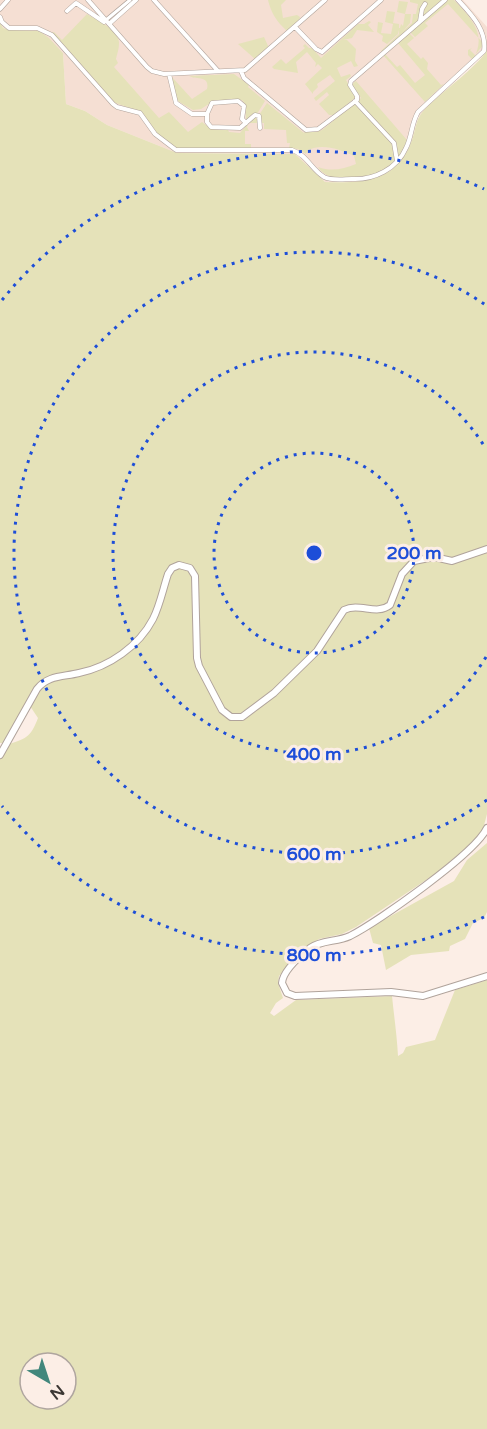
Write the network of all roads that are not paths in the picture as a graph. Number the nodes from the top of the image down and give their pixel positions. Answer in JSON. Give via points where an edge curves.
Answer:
{"nodes":[{"id":1,"x":8,"y":0,"type":"edge"},
{"id":2,"x":88,"y":0,"type":"edge"},
{"id":3,"x":130,"y":0,"type":"edge"},
{"id":4,"x":136,"y":0,"type":"edge"},
{"id":5,"x":153,"y":0,"type":"edge"},
{"id":6,"x":325,"y":0,"type":"edge"},
{"id":7,"x":381,"y":0,"type":"edge"},
{"id":8,"x":445,"y":0,"type":"edge"},
{"id":9,"x":458,"y":0,"type":"edge"},
{"id":10,"x":425,"y":4,"type":"dead end"},
{"id":11,"x":0,"y":9,"type":"edge"},
{"id":12,"x":67,"y":11,"type":"dead end"},
{"id":13,"x":0,"y":17,"type":"edge"},
{"id":14,"x":108,"y":22,"type":"junction"},
{"id":15,"x":420,"y":22,"type":"junction"},
{"id":16,"x":295,"y":26,"type":"junction"},
{"id":17,"x":241,"y":71,"type":"junction"},
{"id":18,"x":218,"y":72,"type":"junction"},
{"id":19,"x":169,"y":74,"type":"junction"},
{"id":20,"x":355,"y":101,"type":"junction"},
{"id":21,"x":207,"y":114,"type":"junction"},
{"id":22,"x":246,"y":123,"type":"junction"},
{"id":23,"x":260,"y":128,"type":"dead end"},
{"id":24,"x":397,"y":161,"type":"junction"},
{"id":25,"x":487,"y":549,"type":"edge"},
{"id":26,"x":0,"y":755,"type":"edge"},
{"id":27,"x":487,"y":828,"type":"edge"},
{"id":28,"x":487,"y":976,"type":"edge"}],
"edges":[{"from":1,"to":11,"type":"street"},
{"from":2,"to":14,"type":"street"},
{"from":3,"to":14,"type":"street"},
{"from":4,"to":14,"type":"street"},
{"from":5,"to":18,"type":"street"},
{"from":6,"to":16,"type":"street"},
{"from":7,"to":16,"type":"street","via":[[322,52]]},
{"from":8,"to":15,"type":"street"},
{"from":9,"to":24,"type":"street","via":[[482,26],[487,45],[477,59],[418,112],[406,148]]},
{"from":10,"to":15,"type":"street"},
{"from":12,"to":14,"type":"street","via":[[76,3]]},
{"from":13,"to":24,"type":"street","via":[[9,28],[37,28],[52,35],[113,104],[140,114],[155,134],[176,150],[291,150],[329,179],[368,179]]},
{"from":14,"to":19,"type":"street","via":[[152,71]]},
{"from":15,"to":20,"type":"street","via":[[351,81]]},
{"from":16,"to":17,"type":"street"},
{"from":17,"to":18,"type":"street"},
{"from":17,"to":20,"type":"street","via":[[244,78],[309,130],[321,127]]},
{"from":18,"to":19,"type":"street"},
{"from":19,"to":21,"type":"street","via":[[176,104],[192,114]]},
{"from":20,"to":24,"type":"street","via":[[394,143]]},
{"from":21,"to":22,"type":"street","via":[[208,124],[214,128],[240,128]]},
{"from":21,"to":22,"type":"street","via":[[212,103],[238,101],[244,106],[242,119]]},
{"from":22,"to":23,"type":"street","via":[[256,116]]},
{"from":25,"to":26,"type":"main road","via":[[452,561],[434,557],[414,561],[402,574],[390,605],[379,611],[359,606],[344,610],[317,651],[274,693],[237,718],[222,710],[200,666],[195,576],[190,568],[179,565],[168,574],[155,615],[141,637],[101,666],[43,682]]},
{"from":27,"to":28,"type":"main road","via":[[480,840],[441,874],[377,918],[350,935],[311,948],[284,975],[282,983],[295,996],[391,992],[423,996]]}]}
